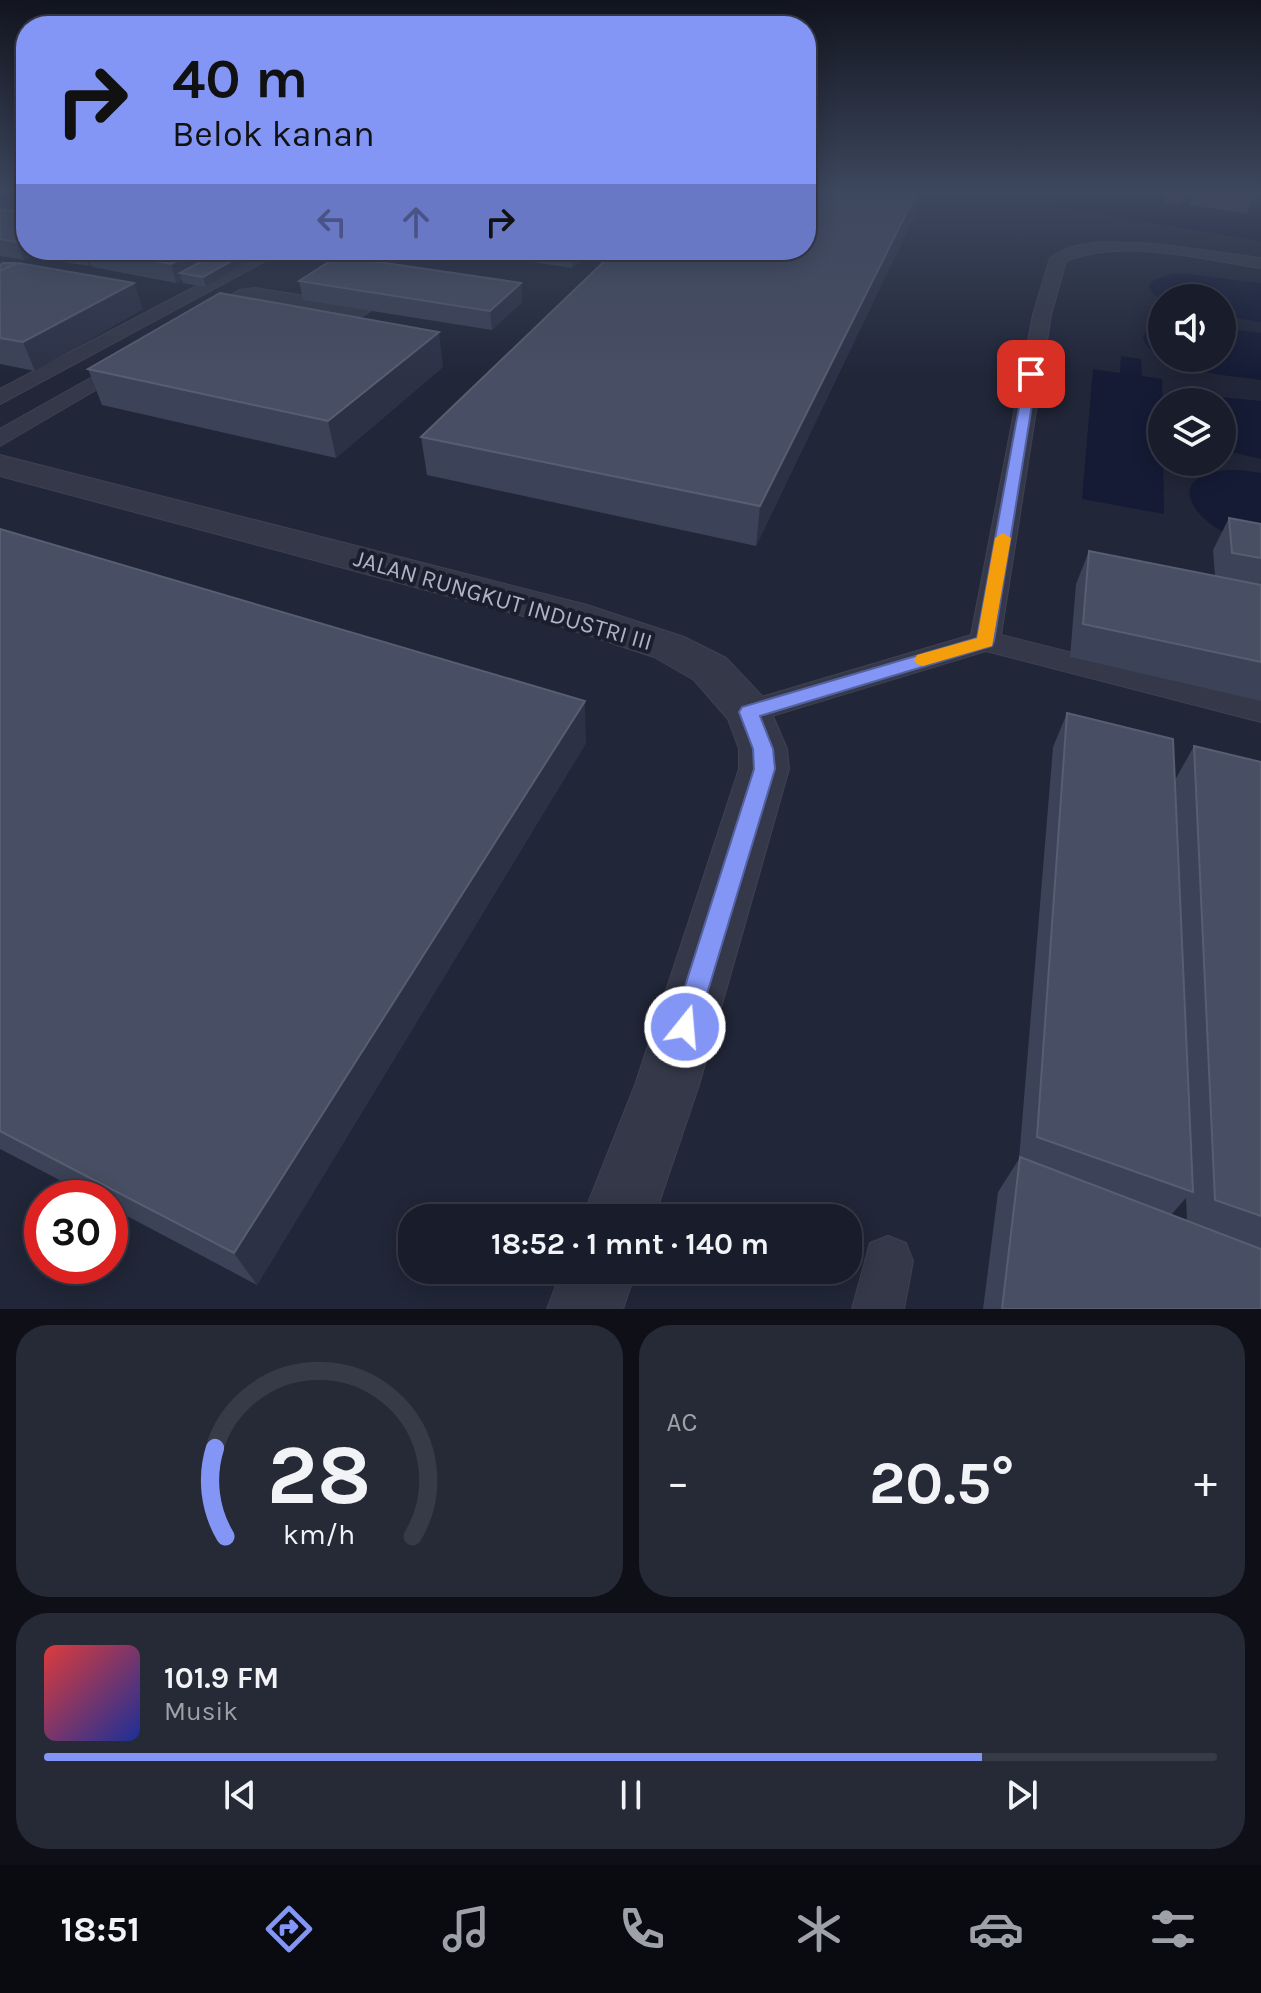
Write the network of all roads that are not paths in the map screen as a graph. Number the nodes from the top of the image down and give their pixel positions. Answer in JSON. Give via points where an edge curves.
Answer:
{"nodes":[{"id":1,"x":1066,"y":255,"type":"edge"},
{"id":2,"x":1200,"y":255,"type":"edge"},
{"id":3,"x":259,"y":260,"type":"edge"},
{"id":4,"x":1261,"y":263,"type":"edge"},
{"id":5,"x":361,"y":311,"type":"edge"},
{"id":6,"x":190,"y":326,"type":"edge"},
{"id":7,"x":149,"y":350,"type":"edge"},
{"id":8,"x":0,"y":398,"type":"edge"},
{"id":9,"x":0,"y":439,"type":"edge"},
{"id":10,"x":0,"y":465,"type":"edge"},
{"id":11,"x":985,"y":641,"type":"junction"},
{"id":12,"x":1261,"y":711,"type":"edge"},
{"id":13,"x":749,"y":712,"type":"junction"},
{"id":14,"x":623,"y":1204,"type":"edge"},
{"id":15,"x":888,"y":1261,"type":"dead end"},
{"id":16,"x":594,"y":1284,"type":"edge"},
{"id":17,"x":585,"y":1309,"type":"edge"},
{"id":18,"x":878,"y":1309,"type":"edge"}],
"edges":[{"from":1,"to":11,"type":"lane","via":[[1058,258],[1042,315]]},
{"from":2,"to":4,"type":"lane"},
{"from":3,"to":8,"type":"lane"},
{"from":5,"to":6,"type":"lane","via":[[255,293],[230,301]]},
{"from":7,"to":9,"type":"lane"},
{"from":10,"to":13,"type":"street","name":"JALAN RUNGKUT INDUSTRI III","via":[[572,615],[669,647],[710,669]]},
{"from":11,"to":12,"type":"lane"},
{"from":11,"to":13,"type":"lane"},
{"from":13,"to":14,"type":"street","name":"JALAN RUNGKUT INDUSTRI III","via":[[763,749],[764,769],[667,1085]]},
{"from":15,"to":18,"type":"lane"},
{"from":16,"to":17,"type":"street"}]}
